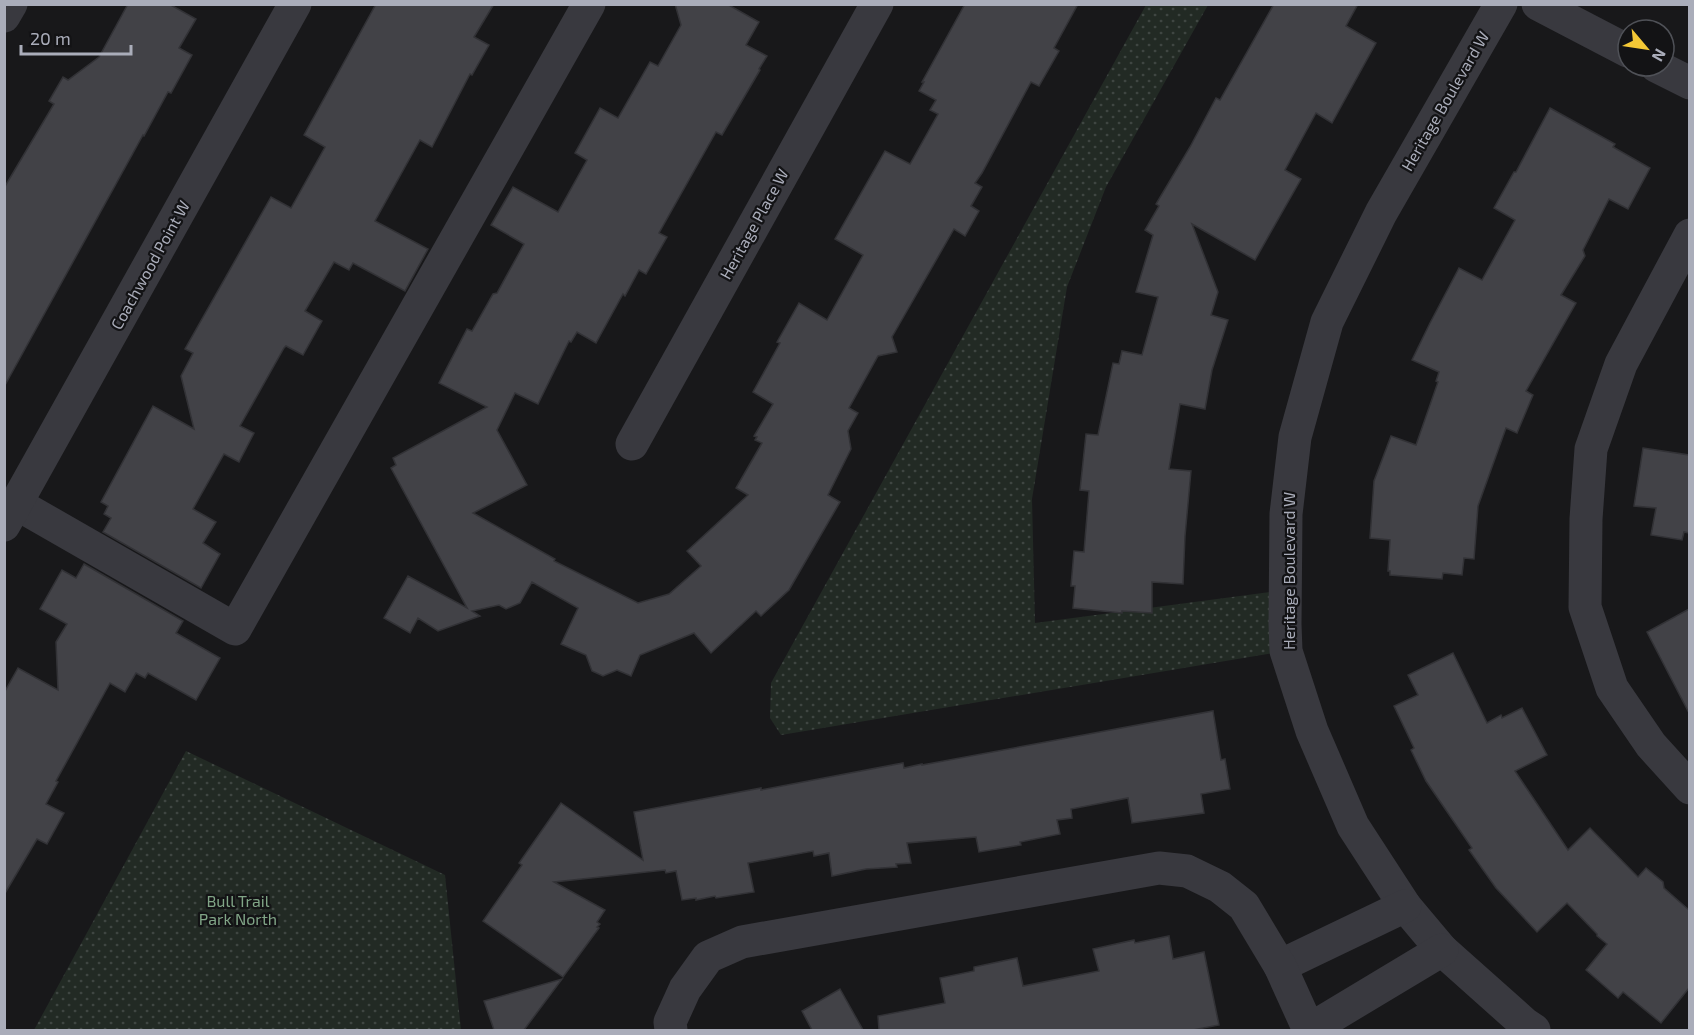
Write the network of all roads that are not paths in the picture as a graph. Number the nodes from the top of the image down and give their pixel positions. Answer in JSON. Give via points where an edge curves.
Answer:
{"nodes":[{"id":1,"x":11,"y":4,"type":"edge"},
{"id":2,"x":295,"y":4,"type":"edge"},
{"id":3,"x":589,"y":4,"type":"edge"},
{"id":4,"x":877,"y":4,"type":"edge"},
{"id":5,"x":1501,"y":4,"type":"edge"},
{"id":6,"x":1538,"y":4,"type":"edge"},
{"id":7,"x":4,"y":16,"type":"edge"},
{"id":8,"x":1616,"y":45,"type":"edge"},
{"id":9,"x":1689,"y":235,"type":"edge"},
{"id":10,"x":632,"y":444,"type":"dead end"},
{"id":11,"x":11,"y":514,"type":"edge"},
{"id":12,"x":1689,"y":788,"type":"edge"},
{"id":13,"x":1405,"y":906,"type":"junction"},
{"id":14,"x":1442,"y":950,"type":"junction"},
{"id":15,"x":1280,"y":966,"type":"junction"},
{"id":16,"x":671,"y":1030,"type":"edge"},
{"id":17,"x":1309,"y":1030,"type":"edge"},
{"id":18,"x":1534,"y":1030,"type":"edge"}],
"edges":[{"from":1,"to":7,"type":"street"},
{"from":2,"to":11,"type":"street","name":"Coachwood Point W"},
{"from":3,"to":11,"type":"street","via":[[235,629]]},
{"from":4,"to":10,"type":"street","name":"Heritage Place W"},
{"from":5,"to":13,"type":"street","name":"Heritage Boulevard W","via":[[1381,213],[1327,322],[1295,437],[1286,514],[1286,651],[1312,731],[1353,826]]},
{"from":6,"to":8,"type":"street"},
{"from":9,"to":12,"type":"street","via":[[1621,364],[1591,449],[1585,607],[1612,688],[1651,745]]},
{"from":13,"to":14,"type":"street","name":"Heritage Boulevard W"},
{"from":13,"to":15,"type":"street"},
{"from":14,"to":17,"type":"street"},
{"from":14,"to":18,"type":"street","name":"Heritage Boulevard W"},
{"from":15,"to":16,"type":"street","via":[[1244,906],[1220,887],[1187,871],[1159,868],[741,942],[708,957],[685,989],[670,1022]]},
{"from":15,"to":17,"type":"street"}]}
